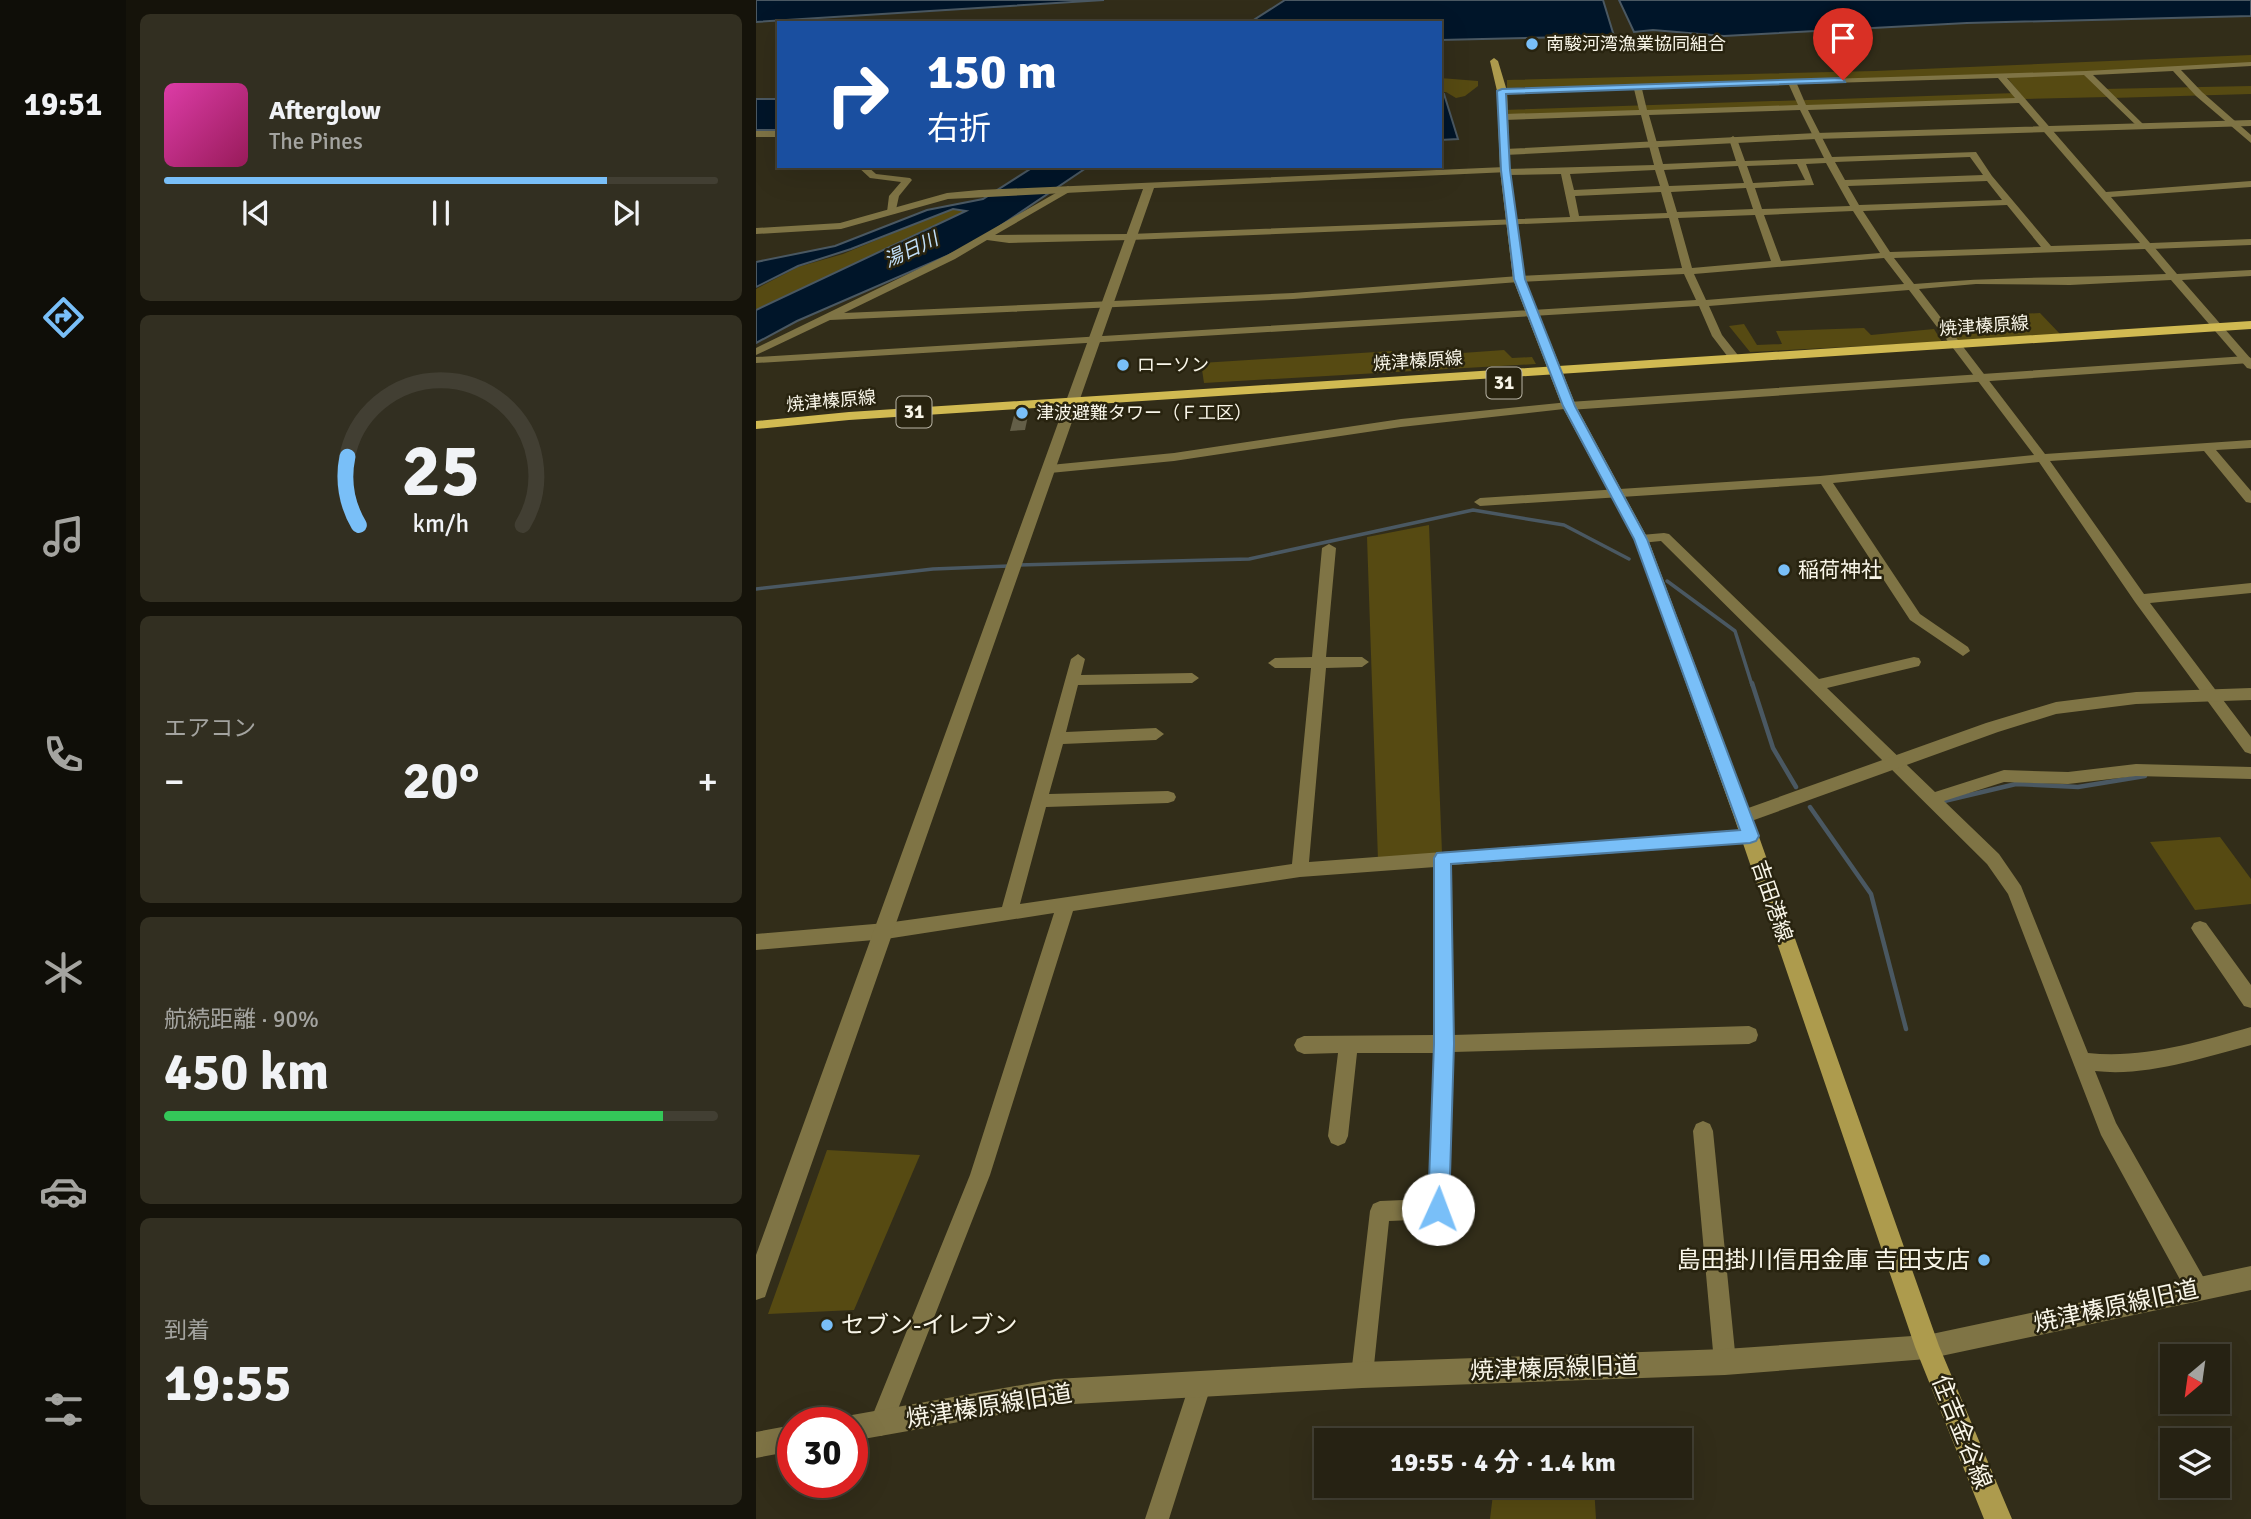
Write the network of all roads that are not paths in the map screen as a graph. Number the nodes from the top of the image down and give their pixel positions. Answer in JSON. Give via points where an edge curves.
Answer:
{"nodes":[{"id":1,"x":1494,"y":61,"type":"dead end"},
{"id":2,"x":2251,"y":64,"type":"edge"},
{"id":3,"x":2175,"y":68,"type":"junction"},
{"id":4,"x":2086,"y":73,"type":"junction"},
{"id":5,"x":2000,"y":75,"type":"junction"},
{"id":6,"x":1792,"y":82,"type":"junction"},
{"id":7,"x":1637,"y":87,"type":"junction"},
{"id":8,"x":1502,"y":91,"type":"junction"},
{"id":9,"x":2022,"y":100,"type":"junction"},
{"id":10,"x":1803,"y":107,"type":"junction"},
{"id":11,"x":1642,"y":112,"type":"junction"},
{"id":12,"x":1504,"y":117,"type":"junction"},
{"id":13,"x":2251,"y":123,"type":"edge"},
{"id":14,"x":2232,"y":124,"type":"junction"},
{"id":15,"x":2140,"y":126,"type":"junction"},
{"id":16,"x":2046,"y":128,"type":"junction"},
{"id":17,"x":756,"y":134,"type":"edge"},
{"id":18,"x":777,"y":134,"type":"edge"},
{"id":19,"x":1816,"y":136,"type":"junction"},
{"id":20,"x":1733,"y":139,"type":"junction"},
{"id":21,"x":2251,"y":140,"type":"edge"},
{"id":22,"x":1653,"y":143,"type":"junction"},
{"id":23,"x":1506,"y":152,"type":"junction"},
{"id":24,"x":1830,"y":159,"type":"junction"},
{"id":25,"x":1800,"y":161,"type":"junction"},
{"id":26,"x":1742,"y":164,"type":"junction"},
{"id":27,"x":863,"y":168,"type":"edge"},
{"id":28,"x":1659,"y":169,"type":"junction"},
{"id":29,"x":1505,"y":171,"type":"junction"},
{"id":30,"x":1565,"y":171,"type":"junction"},
{"id":31,"x":1989,"y":178,"type":"junction"},
{"id":32,"x":1844,"y":183,"type":"junction"},
{"id":33,"x":1150,"y":184,"type":"junction"},
{"id":34,"x":2251,"y":184,"type":"edge"},
{"id":35,"x":1750,"y":186,"type":"junction"},
{"id":36,"x":1066,"y":189,"type":"junction"},
{"id":37,"x":1664,"y":189,"type":"junction"},
{"id":38,"x":1570,"y":193,"type":"junction"},
{"id":39,"x":2104,"y":195,"type":"junction"},
{"id":40,"x":2011,"y":202,"type":"junction"},
{"id":41,"x":1856,"y":208,"type":"junction"},
{"id":42,"x":892,"y":212,"type":"junction"},
{"id":43,"x":1758,"y":213,"type":"junction"},
{"id":44,"x":1674,"y":217,"type":"junction"},
{"id":45,"x":1575,"y":220,"type":"junction"},
{"id":46,"x":1513,"y":223,"type":"junction"},
{"id":47,"x":756,"y":231,"type":"edge"},
{"id":48,"x":986,"y":237,"type":"junction"},
{"id":49,"x":1130,"y":237,"type":"junction"},
{"id":50,"x":2251,"y":242,"type":"edge"},
{"id":51,"x":2151,"y":246,"type":"junction"},
{"id":52,"x":2049,"y":250,"type":"junction"},
{"id":53,"x":1887,"y":255,"type":"junction"},
{"id":54,"x":1777,"y":264,"type":"junction"},
{"id":55,"x":1688,"y":271,"type":"junction"},
{"id":56,"x":2251,"y":273,"type":"edge"},
{"id":57,"x":2176,"y":278,"type":"junction"},
{"id":58,"x":1519,"y":279,"type":"junction"},
{"id":59,"x":1909,"y":286,"type":"junction"},
{"id":60,"x":1701,"y":304,"type":"junction"},
{"id":61,"x":1106,"y":305,"type":"junction"},
{"id":62,"x":1532,"y":314,"type":"junction"},
{"id":63,"x":827,"y":317,"type":"junction"},
{"id":64,"x":2251,"y":325,"type":"edge"},
{"id":65,"x":2222,"y":331,"type":"junction"},
{"id":66,"x":2251,"y":335,"type":"edge"},
{"id":67,"x":1095,"y":339,"type":"junction"},
{"id":68,"x":1957,"y":350,"type":"junction"},
{"id":69,"x":756,"y":352,"type":"edge"},
{"id":70,"x":1735,"y":359,"type":"junction"},
{"id":71,"x":756,"y":360,"type":"edge"},
{"id":72,"x":2249,"y":362,"type":"edge"},
{"id":73,"x":1557,"y":374,"type":"junction"},
{"id":74,"x":1978,"y":377,"type":"junction"},
{"id":75,"x":1070,"y":406,"type":"junction"},
{"id":76,"x":1569,"y":406,"type":"junction"},
{"id":77,"x":756,"y":427,"type":"edge"},
{"id":78,"x":2251,"y":444,"type":"edge"},
{"id":79,"x":2206,"y":446,"type":"junction"},
{"id":80,"x":2042,"y":458,"type":"junction"},
{"id":81,"x":1050,"y":469,"type":"junction"},
{"id":82,"x":1824,"y":479,"type":"junction"},
{"id":83,"x":1619,"y":494,"type":"junction"},
{"id":84,"x":2251,"y":499,"type":"edge"},
{"id":85,"x":1480,"y":502,"type":"dead end"},
{"id":86,"x":1641,"y":539,"type":"junction"},
{"id":87,"x":1329,"y":548,"type":"dead end"},
{"id":88,"x":2251,"y":588,"type":"edge"},
{"id":89,"x":2140,"y":599,"type":"junction"},
{"id":90,"x":1963,"y":650,"type":"dead end"},
{"id":91,"x":1078,"y":659,"type":"dead end"},
{"id":92,"x":1362,"y":662,"type":"dead end"},
{"id":93,"x":1914,"y":662,"type":"dead end"},
{"id":94,"x":1275,"y":663,"type":"dead end"},
{"id":95,"x":1318,"y":663,"type":"junction"},
{"id":96,"x":1192,"y":678,"type":"dead end"},
{"id":97,"x":1072,"y":680,"type":"junction"},
{"id":98,"x":1817,"y":685,"type":"junction"},
{"id":99,"x":2251,"y":694,"type":"edge"},
{"id":100,"x":2214,"y":695,"type":"junction"},
{"id":101,"x":1156,"y":734,"type":"dead end"},
{"id":102,"x":1057,"y":738,"type":"junction"},
{"id":103,"x":2251,"y":748,"type":"edge"},
{"id":104,"x":1897,"y":764,"type":"junction"},
{"id":105,"x":2251,"y":773,"type":"edge"},
{"id":106,"x":1168,"y":797,"type":"dead end"},
{"id":107,"x":1932,"y":799,"type":"junction"},
{"id":108,"x":1041,"y":801,"type":"junction"},
{"id":109,"x":1747,"y":826,"type":"junction"},
{"id":110,"x":1443,"y":858,"type":"junction"},
{"id":111,"x":1300,"y":870,"type":"junction"},
{"id":112,"x":1066,"y":904,"type":"junction"},
{"id":113,"x":1009,"y":912,"type":"junction"},
{"id":114,"x":2200,"y":928,"type":"dead end"},
{"id":115,"x":886,"y":931,"type":"junction"},
{"id":116,"x":756,"y":942,"type":"edge"},
{"id":117,"x":2251,"y":1000,"type":"edge"},
{"id":118,"x":1749,"y":1035,"type":"dead end"},
{"id":119,"x":2251,"y":1036,"type":"edge"},
{"id":120,"x":1349,"y":1043,"type":"junction"},
{"id":121,"x":1444,"y":1044,"type":"junction"},
{"id":122,"x":1304,"y":1045,"type":"dead end"},
{"id":123,"x":2082,"y":1061,"type":"junction"},
{"id":124,"x":1703,"y":1131,"type":"dead end"},
{"id":125,"x":1338,"y":1136,"type":"dead end"},
{"id":126,"x":2251,"y":1278,"type":"edge"},
{"id":127,"x":2197,"y":1288,"type":"junction"},
{"id":128,"x":756,"y":1289,"type":"edge"},
{"id":129,"x":1927,"y":1347,"type":"junction"},
{"id":130,"x":1725,"y":1362,"type":"junction"},
{"id":131,"x":1362,"y":1375,"type":"junction"},
{"id":132,"x":1200,"y":1386,"type":"junction"},
{"id":133,"x":881,"y":1424,"type":"junction"},
{"id":134,"x":868,"y":1426,"type":"edge"},
{"id":135,"x":777,"y":1441,"type":"edge"},
{"id":136,"x":756,"y":1444,"type":"edge"},
{"id":137,"x":1997,"y":1518,"type":"edge"},
{"id":138,"x":1157,"y":1519,"type":"edge"}],
"edges":[{"from":1,"to":8,"type":"main road","name":"吉田港線"},
{"from":2,"to":3,"type":"street"},
{"from":3,"to":4,"type":"street"},
{"from":3,"to":14,"type":"street"},
{"from":4,"to":5,"type":"street"},
{"from":4,"to":15,"type":"street"},
{"from":5,"to":6,"type":"street"},
{"from":5,"to":9,"type":"street"},
{"from":6,"to":7,"type":"street"},
{"from":6,"to":10,"type":"street"},
{"from":7,"to":8,"type":"street"},
{"from":7,"to":11,"type":"street"},
{"from":8,"to":12,"type":"main road","name":"吉田港線"},
{"from":9,"to":10,"type":"street"},
{"from":9,"to":16,"type":"street"},
{"from":10,"to":11,"type":"street"},
{"from":10,"to":19,"type":"street"},
{"from":11,"to":12,"type":"street"},
{"from":11,"to":22,"type":"street"},
{"from":12,"to":23,"type":"main road","name":"吉田港線"},
{"from":13,"to":14,"type":"street"},
{"from":14,"to":15,"type":"street"},
{"from":14,"to":21,"type":"street"},
{"from":15,"to":16,"type":"street"},
{"from":16,"to":19,"type":"street"},
{"from":16,"to":39,"type":"street"},
{"from":17,"to":18,"type":"street"},
{"from":19,"to":20,"type":"street"},
{"from":19,"to":24,"type":"street"},
{"from":20,"to":22,"type":"street"},
{"from":20,"to":26,"type":"street"},
{"from":22,"to":23,"type":"street"},
{"from":22,"to":28,"type":"street"},
{"from":23,"to":29,"type":"main road","name":"吉田港線"},
{"from":24,"to":25,"type":"street"},
{"from":24,"to":31,"type":"street","via":[[1973,155]]},
{"from":24,"to":32,"type":"street"},
{"from":25,"to":26,"type":"street"},
{"from":25,"to":35,"type":"street","via":[[1811,183]]},
{"from":26,"to":28,"type":"street"},
{"from":26,"to":35,"type":"street"},
{"from":27,"to":42,"type":"street","via":[[873,176],[907,180],[894,196]]},
{"from":28,"to":30,"type":"street"},
{"from":28,"to":37,"type":"street"},
{"from":29,"to":30,"type":"street"},
{"from":29,"to":33,"type":"street"},
{"from":29,"to":46,"type":"main road","name":"吉田港線"},
{"from":30,"to":38,"type":"street"},
{"from":31,"to":32,"type":"street"},
{"from":31,"to":40,"type":"street"},
{"from":32,"to":41,"type":"street"},
{"from":33,"to":36,"type":"street"},
{"from":33,"to":49,"type":"street"},
{"from":34,"to":39,"type":"street"},
{"from":35,"to":37,"type":"street"},
{"from":35,"to":43,"type":"street"},
{"from":36,"to":42,"type":"street","via":[[947,196]]},
{"from":36,"to":48,"type":"street"},
{"from":37,"to":38,"type":"street"},
{"from":37,"to":44,"type":"street"},
{"from":38,"to":45,"type":"street"},
{"from":39,"to":51,"type":"street"},
{"from":40,"to":41,"type":"street"},
{"from":40,"to":52,"type":"street"},
{"from":41,"to":43,"type":"street"},
{"from":41,"to":53,"type":"street"},
{"from":42,"to":47,"type":"street","via":[[841,226]]},
{"from":43,"to":44,"type":"street"},
{"from":43,"to":54,"type":"street"},
{"from":44,"to":45,"type":"street"},
{"from":44,"to":55,"type":"street"},
{"from":45,"to":46,"type":"street"},
{"from":46,"to":49,"type":"street"},
{"from":46,"to":58,"type":"main road","name":"吉田港線"},
{"from":48,"to":49,"type":"street"},
{"from":48,"to":63,"type":"street"},
{"from":49,"to":61,"type":"street"},
{"from":50,"to":51,"type":"street"},
{"from":51,"to":52,"type":"street"},
{"from":51,"to":57,"type":"street"},
{"from":52,"to":53,"type":"street"},
{"from":53,"to":54,"type":"street"},
{"from":53,"to":59,"type":"street"},
{"from":54,"to":55,"type":"street"},
{"from":55,"to":58,"type":"street"},
{"from":55,"to":60,"type":"street"},
{"from":56,"to":57,"type":"street"},
{"from":57,"to":59,"type":"street","via":[[2006,279]]},
{"from":57,"to":65,"type":"street"},
{"from":58,"to":61,"type":"street"},
{"from":58,"to":62,"type":"main road","name":"吉田港線"},
{"from":59,"to":60,"type":"street"},
{"from":59,"to":68,"type":"street"},
{"from":60,"to":62,"type":"street"},
{"from":60,"to":70,"type":"street"},
{"from":61,"to":63,"type":"street"},
{"from":61,"to":67,"type":"street"},
{"from":62,"to":67,"type":"street"},
{"from":62,"to":73,"type":"main road","name":"吉田港線"},
{"from":63,"to":69,"type":"street"},
{"from":64,"to":65,"type":"main road","name":"焼津榛原線","number":"31"},
{"from":65,"to":66,"type":"main road","name":"焼津榛原線","number":"31"},
{"from":65,"to":68,"type":"main road","name":"焼津榛原線","number":"31"},
{"from":65,"to":72,"type":"street"},
{"from":67,"to":71,"type":"street"},
{"from":67,"to":75,"type":"street"},
{"from":68,"to":70,"type":"main road","name":"焼津榛原線","number":"31"},
{"from":68,"to":73,"type":"main road","name":"焼津榛原線","number":"31"},
{"from":68,"to":74,"type":"street"},
{"from":70,"to":73,"type":"main road","name":"焼津榛原線","number":"31"},
{"from":72,"to":74,"type":"street"},
{"from":73,"to":75,"type":"main road","name":"焼津榛原線","number":"31"},
{"from":73,"to":76,"type":"main road","name":"吉田港線"},
{"from":74,"to":76,"type":"street"},
{"from":74,"to":80,"type":"street"},
{"from":75,"to":77,"type":"main road","name":"焼津榛原線","number":"31","via":[[849,416]]},
{"from":75,"to":81,"type":"street"},
{"from":76,"to":81,"type":"street"},
{"from":76,"to":83,"type":"main road","name":"吉田港線"},
{"from":78,"to":79,"type":"street"},
{"from":79,"to":80,"type":"street"},
{"from":79,"to":84,"type":"street"},
{"from":80,"to":82,"type":"street"},
{"from":80,"to":89,"type":"street"},
{"from":81,"to":115,"type":"street"},
{"from":82,"to":83,"type":"street"},
{"from":82,"to":90,"type":"street","via":[[1915,617]]},
{"from":83,"to":85,"type":"street"},
{"from":83,"to":86,"type":"main road","name":"吉田港線"},
{"from":86,"to":98,"type":"street","via":[[1664,537]]},
{"from":86,"to":109,"type":"main road","name":"吉田港線"},
{"from":87,"to":95,"type":"street"},
{"from":88,"to":89,"type":"street"},
{"from":89,"to":100,"type":"street"},
{"from":91,"to":97,"type":"street"},
{"from":92,"to":95,"type":"street"},
{"from":93,"to":98,"type":"street"},
{"from":94,"to":95,"type":"street"},
{"from":95,"to":111,"type":"street"},
{"from":96,"to":97,"type":"street"},
{"from":97,"to":102,"type":"street"},
{"from":98,"to":104,"type":"street"},
{"from":99,"to":100,"type":"street"},
{"from":100,"to":103,"type":"street"},
{"from":100,"to":104,"type":"street","via":[[2056,708]]},
{"from":101,"to":102,"type":"street"},
{"from":102,"to":108,"type":"street"},
{"from":104,"to":107,"type":"street"},
{"from":104,"to":109,"type":"street"},
{"from":105,"to":107,"type":"street","via":[[2136,770],[2068,778],[2004,776]]},
{"from":106,"to":108,"type":"street"},
{"from":107,"to":123,"type":"street","via":[[1993,859],[2015,891]]},
{"from":108,"to":113,"type":"street"},
{"from":109,"to":110,"type":"street"},
{"from":109,"to":129,"type":"main road","name":"吉田港線"},
{"from":110,"to":111,"type":"street"},
{"from":110,"to":121,"type":"street"},
{"from":111,"to":112,"type":"street"},
{"from":112,"to":113,"type":"street"},
{"from":112,"to":133,"type":"street","via":[[980,1175]]},
{"from":113,"to":115,"type":"street"},
{"from":114,"to":117,"type":"street"},
{"from":115,"to":116,"type":"street"},
{"from":115,"to":128,"type":"street"},
{"from":118,"to":121,"type":"street"},
{"from":119,"to":123,"type":"street","via":[[2118,1065]]},
{"from":120,"to":121,"type":"street"},
{"from":120,"to":122,"type":"street"},
{"from":120,"to":125,"type":"street"},
{"from":121,"to":131,"type":"street","via":[[1438,1209],[1380,1211]]},
{"from":123,"to":127,"type":"street","via":[[2108,1128]]},
{"from":124,"to":130,"type":"street"},
{"from":126,"to":127,"type":"street","name":"焼津榛原線旧道"},
{"from":127,"to":129,"type":"street","name":"焼津榛原線旧道"},
{"from":129,"to":130,"type":"street","name":"焼津榛原線旧道"},
{"from":129,"to":137,"type":"main road","name":"住吉金谷線"},
{"from":130,"to":131,"type":"street","name":"焼津榛原線旧道"},
{"from":131,"to":132,"type":"street","name":"焼津榛原線旧道"},
{"from":132,"to":133,"type":"street","name":"焼津榛原線旧道","via":[[1055,1392]]},
{"from":132,"to":138,"type":"street"},
{"from":133,"to":134,"type":"street","name":"焼津榛原線旧道"},
{"from":135,"to":136,"type":"street"}]}
